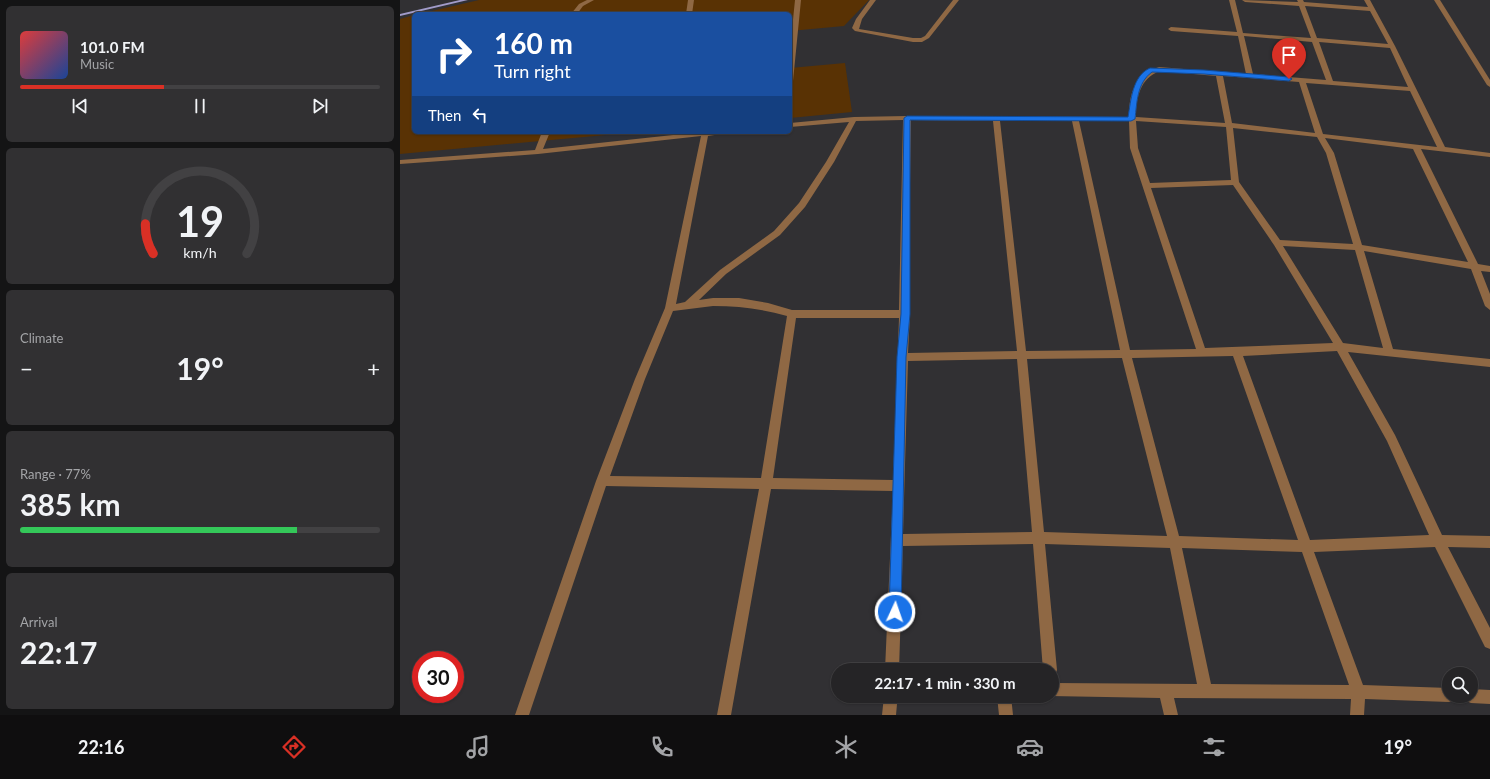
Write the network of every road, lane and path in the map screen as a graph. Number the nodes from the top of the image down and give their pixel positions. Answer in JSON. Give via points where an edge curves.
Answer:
{"nodes":[{"id":1,"x":591,"y":0,"type":"edge"},
{"id":2,"x":691,"y":0,"type":"edge"},
{"id":3,"x":798,"y":0,"type":"edge"},
{"id":4,"x":873,"y":0,"type":"edge"},
{"id":5,"x":956,"y":0,"type":"edge"},
{"id":6,"x":1232,"y":0,"type":"edge"},
{"id":7,"x":1245,"y":0,"type":"edge"},
{"id":8,"x":1367,"y":0,"type":"edge"},
{"id":9,"x":1437,"y":0,"type":"edge"},
{"id":10,"x":1301,"y":2,"type":"edge"},
{"id":11,"x":1371,"y":9,"type":"junction"},
{"id":12,"x":576,"y":12,"type":"edge"},
{"id":13,"x":689,"y":12,"type":"edge"},
{"id":14,"x":1171,"y":29,"type":"dead end"},
{"id":15,"x":1240,"y":35,"type":"junction"},
{"id":16,"x":1317,"y":41,"type":"junction"},
{"id":17,"x":1392,"y":46,"type":"junction"},
{"id":18,"x":792,"y":61,"type":"edge"},
{"id":19,"x":1219,"y":73,"type":"junction"},
{"id":20,"x":1250,"y":75,"type":"junction"},
{"id":21,"x":1302,"y":80,"type":"junction"},
{"id":22,"x":1330,"y":82,"type":"junction"},
{"id":23,"x":1490,"y":85,"type":"edge"},
{"id":24,"x":1411,"y":89,"type":"junction"},
{"id":25,"x":907,"y":118,"type":"junction"},
{"id":26,"x":854,"y":119,"type":"junction"},
{"id":27,"x":1131,"y":119,"type":"junction"},
{"id":28,"x":996,"y":120,"type":"junction"},
{"id":29,"x":1075,"y":120,"type":"junction"},
{"id":30,"x":792,"y":125,"type":"edge"},
{"id":31,"x":1228,"y":125,"type":"junction"},
{"id":32,"x":545,"y":134,"type":"edge"},
{"id":33,"x":705,"y":134,"type":"joint"},
{"id":34,"x":1319,"y":134,"type":"junction"},
{"id":35,"x":1416,"y":146,"type":"junction"},
{"id":36,"x":1442,"y":150,"type":"junction"},
{"id":37,"x":538,"y":152,"type":"junction"},
{"id":38,"x":1490,"y":155,"type":"edge"},
{"id":39,"x":400,"y":163,"type":"edge"},
{"id":40,"x":1235,"y":182,"type":"junction"},
{"id":41,"x":1146,"y":186,"type":"junction"},
{"id":42,"x":1277,"y":243,"type":"junction"},
{"id":43,"x":1357,"y":247,"type":"junction"},
{"id":44,"x":1475,"y":267,"type":"junction"},
{"id":45,"x":1490,"y":269,"type":"edge"},
{"id":46,"x":688,"y":305,"type":"junction"},
{"id":47,"x":1490,"y":306,"type":"edge"},
{"id":48,"x":670,"y":308,"type":"junction"},
{"id":49,"x":792,"y":314,"type":"junction"},
{"id":50,"x":905,"y":314,"type":"junction"},
{"id":51,"x":1340,"y":347,"type":"junction"},
{"id":52,"x":1389,"y":351,"type":"junction"},
{"id":53,"x":1237,"y":352,"type":"junction"},
{"id":54,"x":1202,"y":353,"type":"junction"},
{"id":55,"x":1126,"y":354,"type":"junction"},
{"id":56,"x":1022,"y":356,"type":"junction"},
{"id":57,"x":902,"y":357,"type":"junction"},
{"id":58,"x":1490,"y":363,"type":"edge"},
{"id":59,"x":602,"y":482,"type":"junction"},
{"id":60,"x":766,"y":485,"type":"junction"},
{"id":61,"x":898,"y":486,"type":"junction"},
{"id":62,"x":1038,"y":538,"type":"junction"},
{"id":63,"x":898,"y":540,"type":"junction"},
{"id":64,"x":1438,"y":541,"type":"junction"},
{"id":65,"x":1490,"y":542,"type":"edge"},
{"id":66,"x":1175,"y":543,"type":"junction"},
{"id":67,"x":1306,"y":546,"type":"junction"},
{"id":68,"x":1490,"y":642,"type":"edge"},
{"id":69,"x":892,"y":663,"type":"edge"},
{"id":70,"x":1049,"y":663,"type":"edge"},
{"id":71,"x":1059,"y":690,"type":"edge"},
{"id":72,"x":1205,"y":690,"type":"junction"},
{"id":73,"x":1166,"y":692,"type":"junction"},
{"id":74,"x":1358,"y":692,"type":"junction"},
{"id":75,"x":1442,"y":695,"type":"edge"},
{"id":76,"x":1478,"y":696,"type":"edge"},
{"id":77,"x":1490,"y":697,"type":"edge"},
{"id":78,"x":890,"y":703,"type":"edge"},
{"id":79,"x":1005,"y":703,"type":"edge"},
{"id":80,"x":522,"y":715,"type":"edge"},
{"id":81,"x":724,"y":715,"type":"edge"},
{"id":82,"x":889,"y":715,"type":"edge"},
{"id":83,"x":1006,"y":715,"type":"edge"},
{"id":84,"x":1171,"y":715,"type":"edge"},
{"id":85,"x":1357,"y":715,"type":"edge"}],
"edges":[{"from":1,"to":12,"type":"street","via":[[581,5]]},
{"from":2,"to":13,"type":"street"},
{"from":3,"to":18,"type":"street"},
{"from":4,"to":5,"type":"street","via":[[859,19],[856,30],[922,40]]},
{"from":6,"to":15,"type":"street"},
{"from":7,"to":10,"type":"street"},
{"from":8,"to":11,"type":"street"},
{"from":9,"to":23,"type":"street"},
{"from":10,"to":11,"type":"street"},
{"from":10,"to":16,"type":"street"},
{"from":11,"to":17,"type":"street"},
{"from":14,"to":15,"type":"street"},
{"from":15,"to":16,"type":"street"},
{"from":15,"to":20,"type":"street"},
{"from":16,"to":17,"type":"street"},
{"from":16,"to":22,"type":"street"},
{"from":17,"to":24,"type":"street"},
{"from":19,"to":20,"type":"street"},
{"from":19,"to":27,"type":"street","via":[[1150,70],[1136,88]]},
{"from":19,"to":31,"type":"street"},
{"from":20,"to":21,"type":"street"},
{"from":21,"to":22,"type":"street"},
{"from":21,"to":34,"type":"street"},
{"from":22,"to":24,"type":"street"},
{"from":24,"to":36,"type":"street"},
{"from":25,"to":26,"type":"street"},
{"from":25,"to":28,"type":"street"},
{"from":25,"to":50,"type":"street"},
{"from":26,"to":30,"type":"street"},
{"from":26,"to":46,"type":"street","via":[[802,205],[777,233],[723,272]]},
{"from":27,"to":29,"type":"street"},
{"from":27,"to":31,"type":"street"},
{"from":27,"to":41,"type":"street","via":[[1134,148]]},
{"from":28,"to":29,"type":"street"},
{"from":28,"to":56,"type":"street"},
{"from":29,"to":55,"type":"street"},
{"from":31,"to":34,"type":"street"},
{"from":31,"to":40,"type":"street"},
{"from":32,"to":37,"type":"street"},
{"from":33,"to":37,"type":"street"},
{"from":33,"to":48,"type":"street"},
{"from":34,"to":35,"type":"street"},
{"from":34,"to":43,"type":"street","via":[[1330,153]]},
{"from":35,"to":36,"type":"street"},
{"from":35,"to":44,"type":"street"},
{"from":36,"to":38,"type":"street"},
{"from":37,"to":39,"type":"street"},
{"from":40,"to":41,"type":"street"},
{"from":40,"to":42,"type":"street"},
{"from":41,"to":54,"type":"street"},
{"from":42,"to":43,"type":"street"},
{"from":42,"to":51,"type":"street"},
{"from":43,"to":44,"type":"street"},
{"from":43,"to":52,"type":"street"},
{"from":44,"to":45,"type":"street"},
{"from":44,"to":47,"type":"street"},
{"from":46,"to":48,"type":"street"},
{"from":46,"to":49,"type":"street","via":[[739,302]]},
{"from":48,"to":59,"type":"street","via":[[640,379]]},
{"from":49,"to":50,"type":"street"},
{"from":49,"to":60,"type":"street"},
{"from":50,"to":57,"type":"street"},
{"from":51,"to":52,"type":"street"},
{"from":51,"to":53,"type":"street"},
{"from":51,"to":64,"type":"street","via":[[1390,438]]},
{"from":52,"to":58,"type":"street"},
{"from":53,"to":54,"type":"street"},
{"from":53,"to":67,"type":"street"},
{"from":54,"to":55,"type":"street"},
{"from":55,"to":56,"type":"street"},
{"from":55,"to":66,"type":"street"},
{"from":56,"to":57,"type":"street"},
{"from":56,"to":62,"type":"street"},
{"from":57,"to":61,"type":"street"},
{"from":59,"to":60,"type":"street"},
{"from":59,"to":80,"type":"street"},
{"from":60,"to":61,"type":"street"},
{"from":60,"to":81,"type":"street"},
{"from":61,"to":63,"type":"street"},
{"from":62,"to":63,"type":"street"},
{"from":62,"to":66,"type":"street"},
{"from":62,"to":70,"type":"street"},
{"from":63,"to":69,"type":"street"},
{"from":64,"to":65,"type":"street"},
{"from":64,"to":67,"type":"street"},
{"from":64,"to":68,"type":"street"},
{"from":66,"to":67,"type":"street"},
{"from":66,"to":72,"type":"street"},
{"from":67,"to":74,"type":"street"},
{"from":71,"to":73,"type":"street"},
{"from":72,"to":73,"type":"street"},
{"from":72,"to":74,"type":"street"},
{"from":73,"to":84,"type":"street"},
{"from":74,"to":75,"type":"street"},
{"from":74,"to":85,"type":"street"},
{"from":76,"to":77,"type":"street"},
{"from":78,"to":82,"type":"street"},
{"from":79,"to":83,"type":"street"}]}
